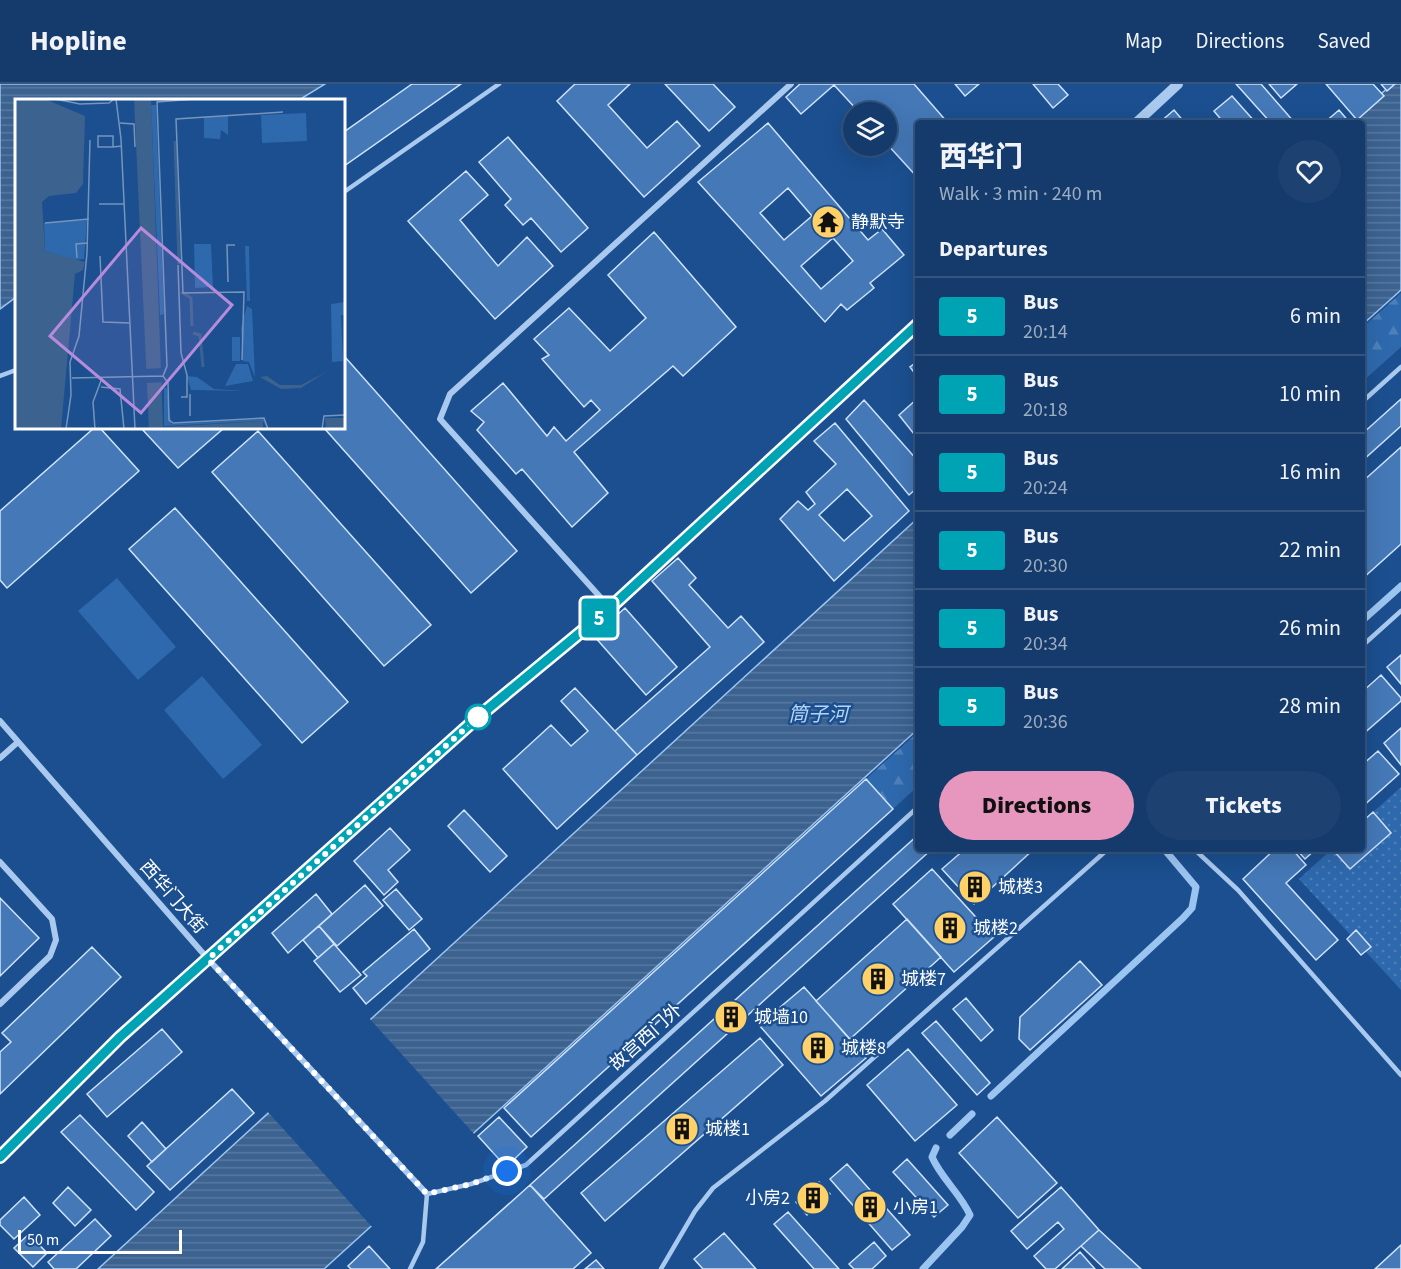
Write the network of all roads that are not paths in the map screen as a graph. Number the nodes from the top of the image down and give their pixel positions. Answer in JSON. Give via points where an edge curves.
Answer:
{"nodes":[{"id":1,"x":499,"y":84,"type":"edge"},
{"id":2,"x":791,"y":84,"type":"edge"},
{"id":3,"x":1178,"y":84,"type":"edge"},
{"id":4,"x":1139,"y":120,"type":"edge"},
{"id":5,"x":345,"y":191,"type":"edge"},
{"id":6,"x":915,"y":327,"type":"edge"},
{"id":7,"x":1401,"y":366,"type":"edge"},
{"id":8,"x":15,"y":370,"type":"edge"},
{"id":9,"x":0,"y":376,"type":"edge"},
{"id":10,"x":1365,"y":399,"type":"edge"},
{"id":11,"x":610,"y":608,"type":"junction"},
{"id":12,"x":1401,"y":611,"type":"edge"},
{"id":13,"x":1365,"y":643,"type":"edge"},
{"id":14,"x":0,"y":721,"type":"edge"},
{"id":15,"x":18,"y":742,"type":"junction"},
{"id":16,"x":0,"y":758,"type":"edge"},
{"id":17,"x":915,"y":810,"type":"edge"},
{"id":18,"x":1105,"y":852,"type":"edge"},
{"id":19,"x":1197,"y":852,"type":"edge"},
{"id":20,"x":0,"y":862,"type":"edge"},
{"id":21,"x":208,"y":959,"type":"junction"},
{"id":22,"x":0,"y":1004,"type":"edge"},
{"id":23,"x":1401,"y":1076,"type":"edge"},
{"id":24,"x":0,"y":1157,"type":"edge"},
{"id":25,"x":427,"y":1194,"type":"junction"},
{"id":26,"x":410,"y":1269,"type":"edge"},
{"id":27,"x":661,"y":1269,"type":"edge"}],
"edges":[{"from":1,"to":5,"type":"lane"},
{"from":2,"to":11,"type":"street","via":[[450,394],[440,419]]},
{"from":3,"to":4,"type":"street"},
{"from":6,"to":11,"type":"street"},
{"from":7,"to":10,"type":"lane"},
{"from":8,"to":9,"type":"lane"},
{"from":11,"to":21,"type":"street","via":[[478,717]]},
{"from":12,"to":13,"type":"lane"},
{"from":14,"to":15,"type":"street","name":"西华门大街"},
{"from":15,"to":16,"type":"street"},
{"from":15,"to":21,"type":"street","name":"西华门大街"},
{"from":17,"to":25,"type":"lane","name":"故宫西门外","via":[[526,1165]]},
{"from":18,"to":27,"type":"lane","via":[[825,1101],[713,1188]]},
{"from":19,"to":23,"type":"lane","via":[[1238,890]]},
{"from":20,"to":22,"type":"street","via":[[52,919],[56,940],[50,956]]},
{"from":21,"to":24,"type":"street","via":[[120,1037]]},
{"from":21,"to":25,"type":"street","name":"西华门大街"},
{"from":25,"to":26,"type":"lane","via":[[423,1242]]}]}
